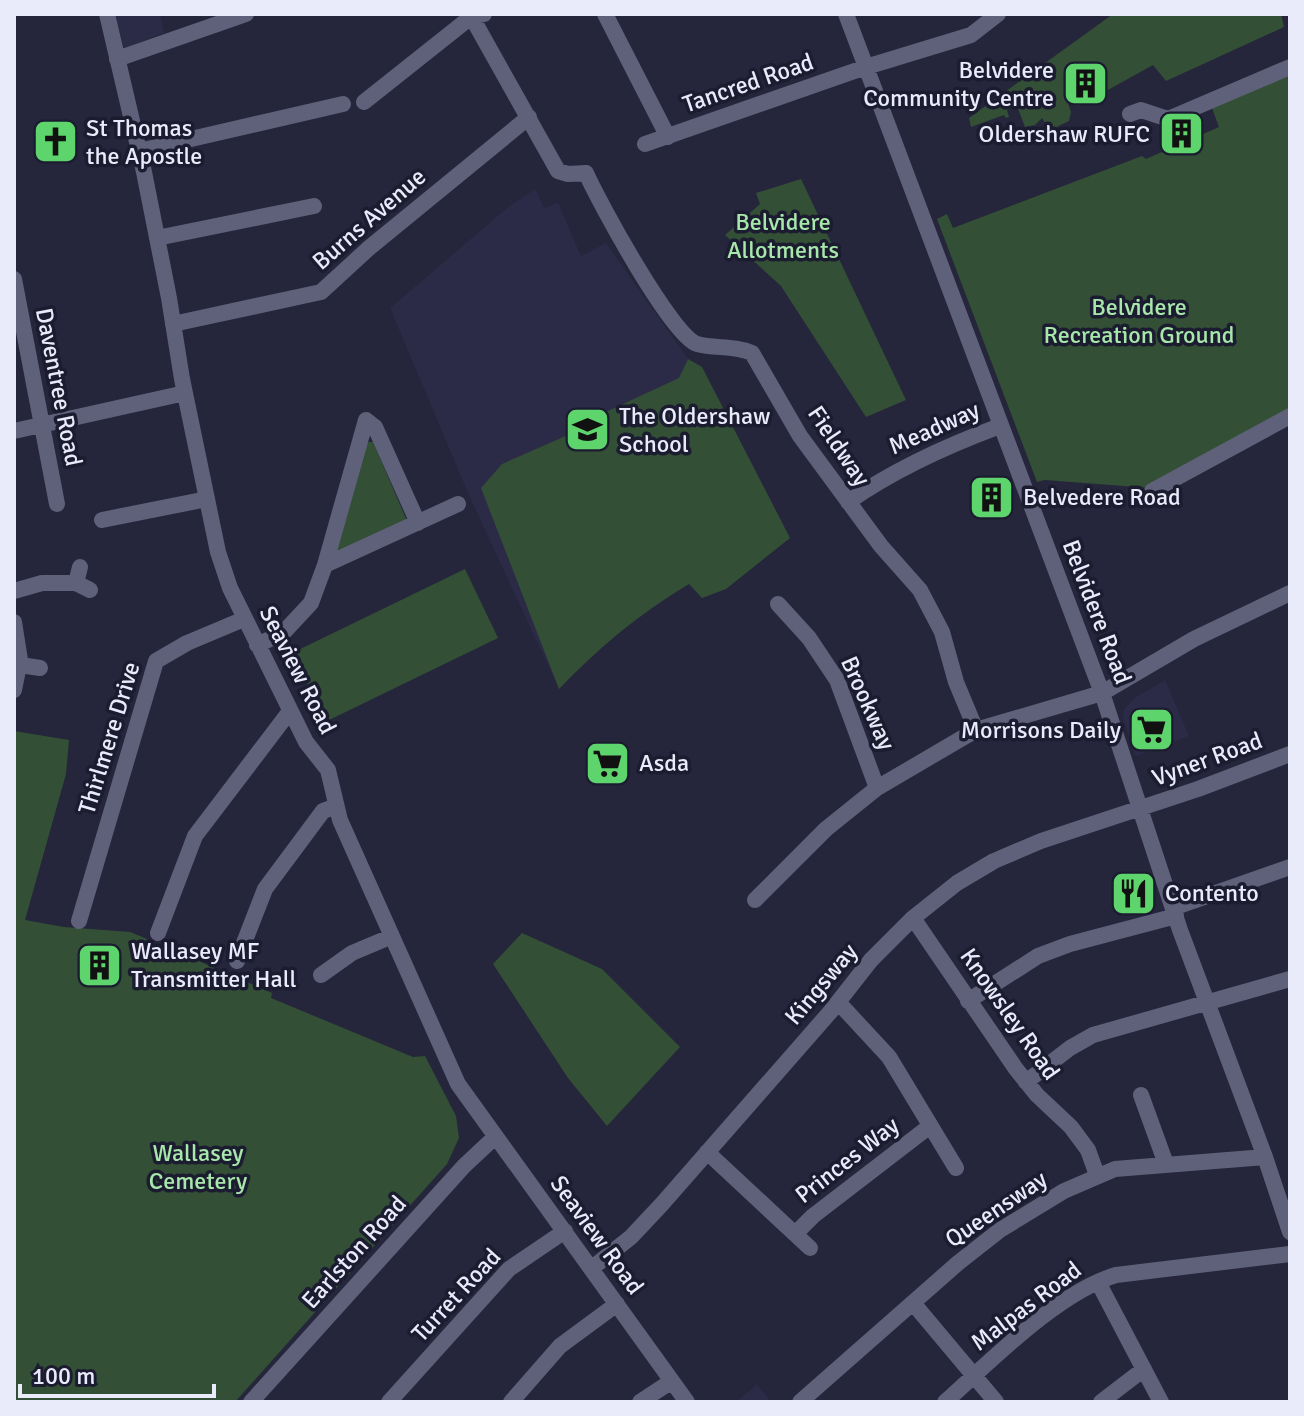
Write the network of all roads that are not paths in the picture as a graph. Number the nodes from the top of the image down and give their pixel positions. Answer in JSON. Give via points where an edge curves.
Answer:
{"nodes":[{"id":1,"x":107,"y":14,"type":"edge"},
{"id":2,"x":246,"y":14,"type":"edge"},
{"id":3,"x":605,"y":14,"type":"edge"},
{"id":4,"x":846,"y":14,"type":"edge"},
{"id":5,"x":998,"y":14,"type":"edge"},
{"id":6,"x":475,"y":15,"type":"edge"},
{"id":7,"x":117,"y":59,"type":"junction"},
{"id":8,"x":866,"y":67,"type":"junction"},
{"id":9,"x":1290,"y":67,"type":"edge"},
{"id":10,"x":364,"y":102,"type":"dead end"},
{"id":11,"x":343,"y":104,"type":"dead end"},
{"id":12,"x":1130,"y":114,"type":"dead end"},
{"id":13,"x":529,"y":117,"type":"junction"},
{"id":14,"x":668,"y":137,"type":"junction"},
{"id":15,"x":645,"y":144,"type":"dead end"},
{"id":16,"x":139,"y":151,"type":"junction"},
{"id":17,"x":314,"y":206,"type":"dead end"},
{"id":18,"x":157,"y":238,"type":"junction"},
{"id":19,"x":14,"y":279,"type":"edge"},
{"id":20,"x":173,"y":324,"type":"junction"},
{"id":21,"x":185,"y":393,"type":"junction"},
{"id":22,"x":1290,"y":416,"type":"edge"},
{"id":23,"x":43,"y":425,"type":"junction"},
{"id":24,"x":1000,"y":426,"type":"junction"},
{"id":25,"x":14,"y":431,"type":"edge"},
{"id":26,"x":1152,"y":491,"type":"dead end"},
{"id":27,"x":207,"y":499,"type":"junction"},
{"id":28,"x":848,"y":502,"type":"junction"},
{"id":29,"x":57,"y":504,"type":"dead end"},
{"id":30,"x":458,"y":504,"type":"dead end"},
{"id":31,"x":102,"y":520,"type":"dead end"},
{"id":32,"x":418,"y":523,"type":"junction"},
{"id":33,"x":325,"y":565,"type":"junction"},
{"id":34,"x":82,"y":580,"type":"dead end"},
{"id":35,"x":14,"y":591,"type":"edge"},
{"id":36,"x":1290,"y":593,"type":"edge"},
{"id":37,"x":778,"y":604,"type":"dead end"},
{"id":38,"x":244,"y":619,"type":"junction"},
{"id":39,"x":14,"y":622,"type":"edge"},
{"id":40,"x":257,"y":645,"type":"junction"},
{"id":41,"x":20,"y":665,"type":"junction"},
{"id":42,"x":40,"y":668,"type":"dead end"},
{"id":43,"x":14,"y":690,"type":"edge"},
{"id":44,"x":1102,"y":693,"type":"junction"},
{"id":45,"x":290,"y":711,"type":"junction"},
{"id":46,"x":976,"y":730,"type":"junction"},
{"id":47,"x":1290,"y":754,"type":"edge"},
{"id":48,"x":877,"y":788,"type":"junction"},
{"id":49,"x":336,"y":806,"type":"junction"},
{"id":50,"x":1141,"y":809,"type":"junction"},
{"id":51,"x":1290,"y":867,"type":"edge"},
{"id":52,"x":755,"y":900,"type":"dead end"},
{"id":53,"x":1175,"y":912,"type":"junction"},
{"id":54,"x":913,"y":918,"type":"junction"},
{"id":55,"x":79,"y":921,"type":"dead end"},
{"id":56,"x":158,"y":933,"type":"dead end"},
{"id":57,"x":390,"y":937,"type":"junction"},
{"id":58,"x":237,"y":961,"type":"dead end"},
{"id":59,"x":321,"y":975,"type":"dead end"},
{"id":60,"x":1290,"y":979,"type":"edge"},
{"id":61,"x":968,"y":1001,"type":"junction"},
{"id":62,"x":1208,"y":1001,"type":"junction"},
{"id":63,"x":838,"y":1002,"type":"junction"},
{"id":64,"x":1026,"y":1082,"type":"junction"},
{"id":65,"x":1141,"y":1095,"type":"dead end"},
{"id":66,"x":930,"y":1126,"type":"junction"},
{"id":67,"x":495,"y":1137,"type":"junction"},
{"id":68,"x":707,"y":1152,"type":"junction"},
{"id":69,"x":1265,"y":1157,"type":"junction"},
{"id":70,"x":1166,"y":1164,"type":"junction"},
{"id":71,"x":956,"y":1168,"type":"dead end"},
{"id":72,"x":1097,"y":1175,"type":"junction"},
{"id":73,"x":565,"y":1231,"type":"junction"},
{"id":74,"x":1290,"y":1232,"type":"edge"},
{"id":75,"x":795,"y":1234,"type":"junction"},
{"id":76,"x":810,"y":1248,"type":"dead end"},
{"id":77,"x":1290,"y":1254,"type":"edge"},
{"id":78,"x":592,"y":1268,"type":"junction"},
{"id":79,"x":1098,"y":1282,"type":"junction"},
{"id":80,"x":913,"y":1303,"type":"junction"},
{"id":81,"x":617,"y":1304,"type":"junction"},
{"id":82,"x":1144,"y":1369,"type":"junction"},
{"id":83,"x":974,"y":1376,"type":"junction"},
{"id":84,"x":672,"y":1381,"type":"junction"},
{"id":85,"x":251,"y":1402,"type":"edge"},
{"id":86,"x":389,"y":1402,"type":"edge"},
{"id":87,"x":511,"y":1402,"type":"edge"},
{"id":88,"x":640,"y":1402,"type":"edge"},
{"id":89,"x":687,"y":1402,"type":"edge"},
{"id":90,"x":800,"y":1402,"type":"edge"},
{"id":91,"x":945,"y":1402,"type":"edge"},
{"id":92,"x":996,"y":1402,"type":"edge"},
{"id":93,"x":1101,"y":1402,"type":"edge"},
{"id":94,"x":1161,"y":1402,"type":"edge"}],
"edges":[{"from":1,"to":7,"type":"street","name":"Seaview Road"},
{"from":2,"to":7,"type":"street"},
{"from":3,"to":14,"type":"street"},
{"from":4,"to":8,"type":"street","name":"Belvidere Road"},
{"from":5,"to":8,"type":"street","name":"Tancred Road","via":[[971,35]]},
{"from":6,"to":10,"type":"street"},
{"from":6,"to":13,"type":"street"},
{"from":7,"to":16,"type":"street","name":"Seaview Road"},
{"from":8,"to":14,"type":"street","name":"Tancred Road"},
{"from":8,"to":24,"type":"street","name":"Belvidere Road"},
{"from":9,"to":12,"type":"street","via":[[1168,119],[1141,110]]},
{"from":11,"to":16,"type":"street"},
{"from":13,"to":20,"type":"street","name":"Burns Avenue","via":[[321,292]]},
{"from":13,"to":28,"type":"street","name":"Fieldway","via":[[558,171],[586,173],[618,237],[676,325],[695,343],[752,353],[800,436]]},
{"from":14,"to":15,"type":"street","name":"Tancred Road"},
{"from":16,"to":18,"type":"street","name":"Seaview Road"},
{"from":17,"to":18,"type":"street"},
{"from":18,"to":20,"type":"street","name":"Seaview Road"},
{"from":19,"to":23,"type":"street","name":"Daventree Road"},
{"from":20,"to":21,"type":"street","name":"Seaview Road"},
{"from":21,"to":23,"type":"street"},
{"from":21,"to":27,"type":"street","name":"Seaview Road"},
{"from":22,"to":26,"type":"street"},
{"from":23,"to":25,"type":"street"},
{"from":23,"to":29,"type":"street","name":"Daventree Road"},
{"from":24,"to":28,"type":"street","name":"Meadway","via":[[887,475]]},
{"from":24,"to":44,"type":"street","name":"Belvidere Road"},
{"from":27,"to":31,"type":"street"},
{"from":27,"to":38,"type":"street","name":"Seaview Road","via":[[218,552]]},
{"from":28,"to":46,"type":"street","name":"Fieldway","via":[[920,590],[942,632]]},
{"from":30,"to":32,"type":"street"},
{"from":32,"to":33,"type":"street"},
{"from":32,"to":33,"type":"street","via":[[375,427],[366,420]]},
{"from":33,"to":40,"type":"street","via":[[311,603],[297,620]]},
{"from":34,"to":35,"type":"street"},
{"from":36,"to":44,"type":"street","via":[[1194,639]]},
{"from":37,"to":48,"type":"street","name":"Brookway","via":[[837,680]]},
{"from":38,"to":40,"type":"street","name":"Seaview Road"},
{"from":38,"to":55,"type":"street","name":"Thirlmere Drive","via":[[156,661]]},
{"from":39,"to":41,"type":"street"},
{"from":40,"to":45,"type":"street","name":"Seaview Road"},
{"from":41,"to":42,"type":"street"},
{"from":41,"to":43,"type":"street"},
{"from":44,"to":46,"type":"street"},
{"from":44,"to":50,"type":"street","name":"Belvidere Road"},
{"from":45,"to":49,"type":"street","name":"Seaview Road","via":[[328,770]]},
{"from":45,"to":56,"type":"street","via":[[195,836]]},
{"from":46,"to":48,"type":"street"},
{"from":47,"to":50,"type":"street","name":"Vyner Road"},
{"from":48,"to":52,"type":"street","via":[[826,829]]},
{"from":49,"to":57,"type":"street","name":"Seaview Road"},
{"from":49,"to":58,"type":"street","via":[[323,811],[265,889]]},
{"from":50,"to":53,"type":"street","name":"Belvidere Road"},
{"from":50,"to":54,"type":"street","name":"Kingsway","via":[[994,861]]},
{"from":51,"to":53,"type":"street"},
{"from":53,"to":61,"type":"street","via":[[1038,956]]},
{"from":53,"to":62,"type":"street","name":"Belvidere Road"},
{"from":54,"to":61,"type":"street","name":"Knowsley Road"},
{"from":54,"to":63,"type":"street","name":"Kingsway"},
{"from":57,"to":59,"type":"street","via":[[352,953]]},
{"from":57,"to":67,"type":"street","name":"Seaview Road","via":[[458,1084]]},
{"from":60,"to":62,"type":"street"},
{"from":61,"to":64,"type":"street","name":"Knowsley Road"},
{"from":62,"to":64,"type":"street","via":[[1093,1035]]},
{"from":62,"to":69,"type":"street","name":"Belvidere Road"},
{"from":63,"to":66,"type":"street","name":"Princes Way","via":[[889,1057]]},
{"from":63,"to":68,"type":"street","name":"Kingsway"},
{"from":64,"to":72,"type":"street","name":"Knowsley Road","via":[[1071,1127]]},
{"from":65,"to":70,"type":"street"},
{"from":66,"to":71,"type":"street","name":"Princes Way"},
{"from":66,"to":75,"type":"street","name":"Princes Way"},
{"from":67,"to":73,"type":"street","name":"Seaview Road"},
{"from":67,"to":85,"type":"street","name":"Earlston Road"},
{"from":68,"to":75,"type":"street","name":"Princes Way"},
{"from":68,"to":78,"type":"street","name":"Kingsway","via":[[631,1237]]},
{"from":69,"to":70,"type":"street","name":"Queensway"},
{"from":69,"to":74,"type":"street","name":"Belvidere Road"},
{"from":70,"to":72,"type":"street","name":"Queensway"},
{"from":72,"to":80,"type":"street","name":"Queensway","via":[[1000,1230]]},
{"from":73,"to":78,"type":"street","name":"Seaview Road"},
{"from":73,"to":86,"type":"street","name":"Turret Road","via":[[509,1269]]},
{"from":75,"to":76,"type":"street","name":"Princes Way"},
{"from":77,"to":79,"type":"street","name":"Malpas Road","via":[[1116,1275]]},
{"from":78,"to":81,"type":"street","name":"Seaview Road"},
{"from":79,"to":82,"type":"street"},
{"from":79,"to":83,"type":"street","name":"Malpas Road","via":[[1041,1319]]},
{"from":80,"to":83,"type":"street"},
{"from":80,"to":90,"type":"street","name":"Queensway"},
{"from":81,"to":84,"type":"street","name":"Seaview Road"},
{"from":81,"to":87,"type":"street","via":[[560,1346]]},
{"from":82,"to":93,"type":"street"},
{"from":82,"to":94,"type":"street"},
{"from":83,"to":91,"type":"street","name":"Malpas Road"},
{"from":83,"to":92,"type":"street"},
{"from":84,"to":88,"type":"street"},
{"from":84,"to":89,"type":"street","name":"Seaview Road"}]}
